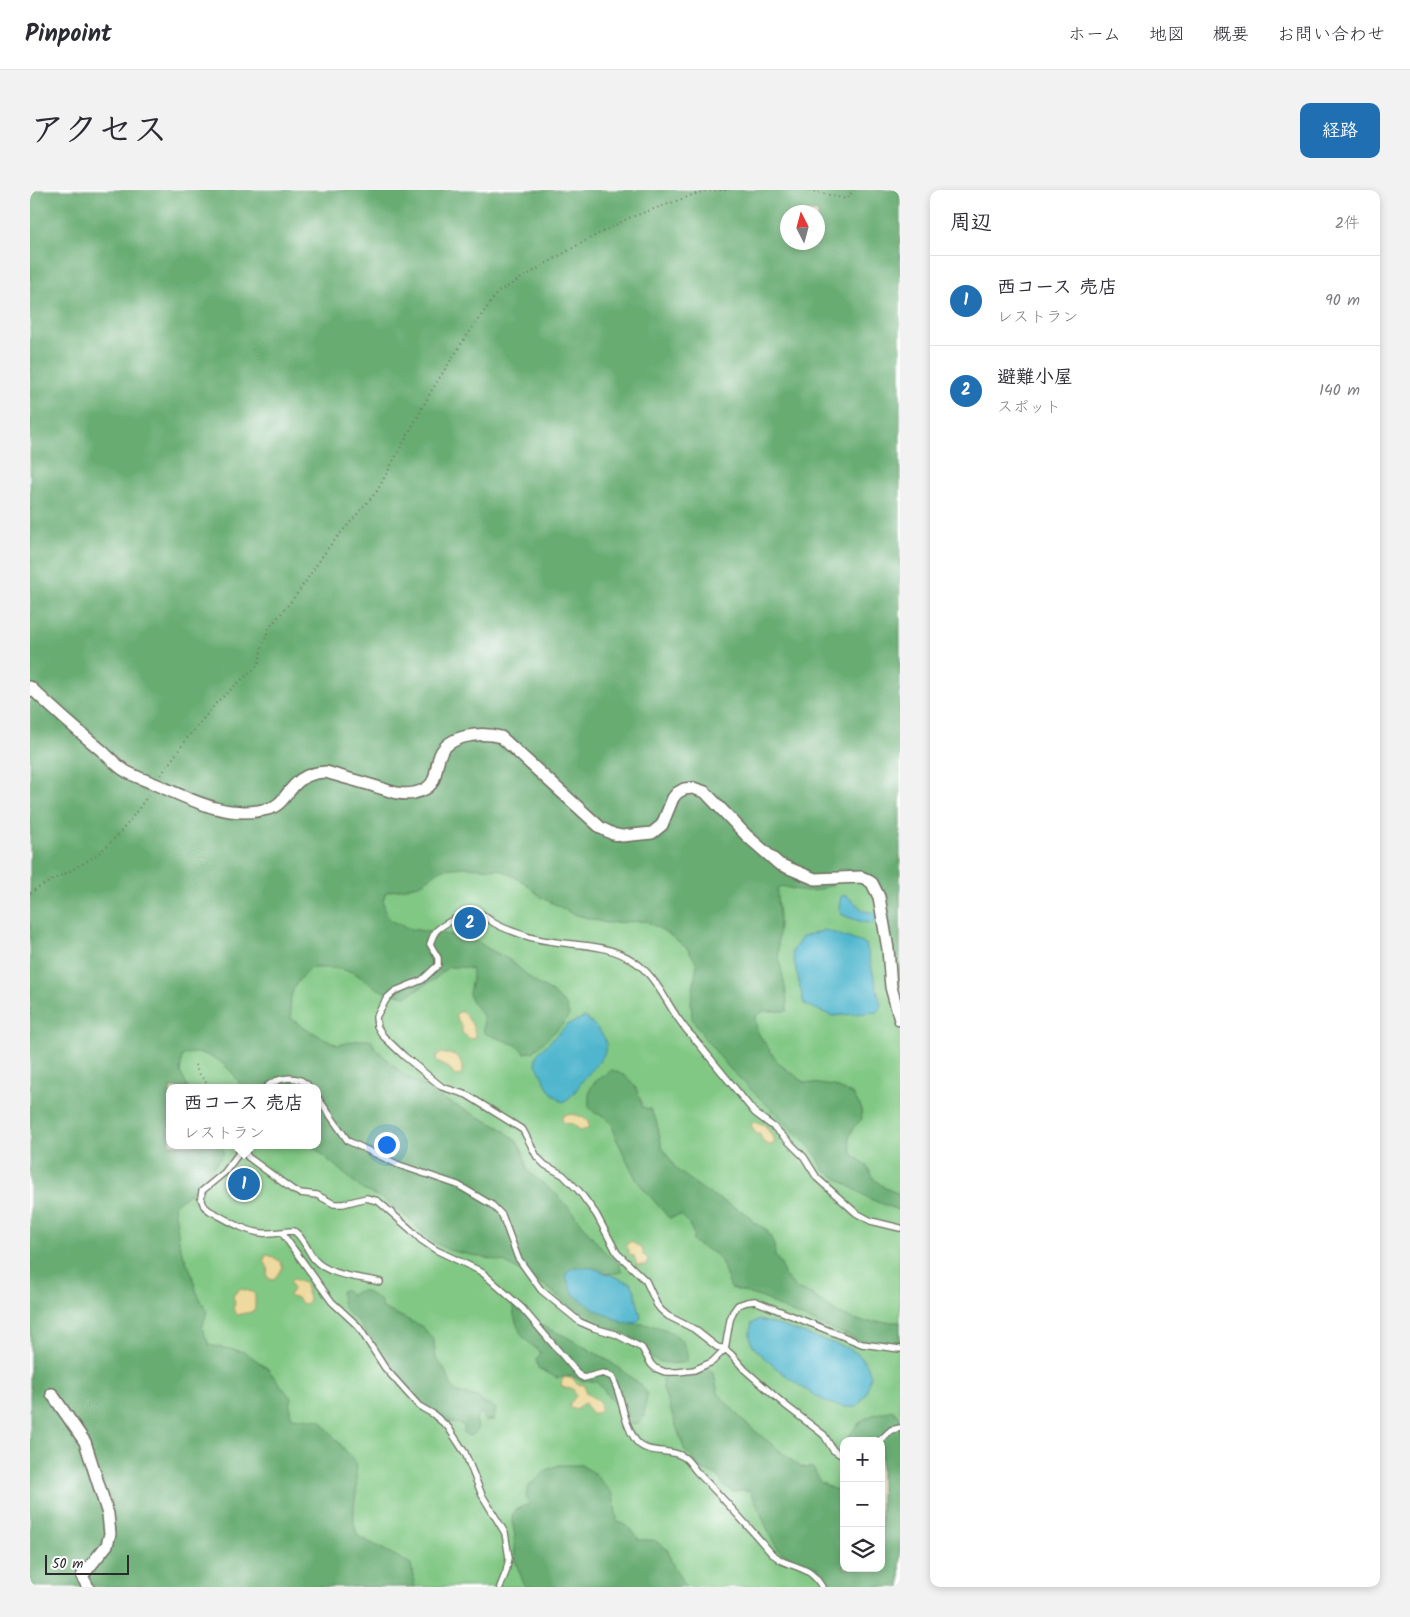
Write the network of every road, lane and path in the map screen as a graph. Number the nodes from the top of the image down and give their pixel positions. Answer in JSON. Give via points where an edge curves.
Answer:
{"nodes":[{"id":1,"x":728,"y":190,"type":"edge"},
{"id":2,"x":809,"y":190,"type":"edge"},
{"id":3,"x":854,"y":190,"type":"edge"},
{"id":4,"x":30,"y":687,"type":"edge"},
{"id":5,"x":155,"y":784,"type":"junction"},
{"id":6,"x":30,"y":893,"type":"edge"},
{"id":7,"x":482,"y":906,"type":"dead end"},
{"id":8,"x":477,"y":912,"type":"junction"},
{"id":9,"x":900,"y":1020,"type":"edge"},
{"id":10,"x":194,"y":1065,"type":"dead end"},
{"id":11,"x":207,"y":1084,"type":"edge"},
{"id":12,"x":269,"y":1084,"type":"edge"},
{"id":13,"x":308,"y":1084,"type":"edge"},
{"id":14,"x":321,"y":1102,"type":"edge"},
{"id":15,"x":241,"y":1149,"type":"edge"},
{"id":16,"x":243,"y":1149,"type":"edge"},
{"id":17,"x":900,"y":1228,"type":"edge"},
{"id":18,"x":282,"y":1233,"type":"junction"},
{"id":19,"x":380,"y":1282,"type":"dead end"},
{"id":20,"x":725,"y":1349,"type":"junction"},
{"id":21,"x":900,"y":1349,"type":"edge"},
{"id":22,"x":52,"y":1394,"type":"dead end"},
{"id":23,"x":900,"y":1428,"type":"edge"},
{"id":24,"x":883,"y":1437,"type":"edge"},
{"id":25,"x":840,"y":1455,"type":"edge"},
{"id":26,"x":88,"y":1587,"type":"edge"},
{"id":27,"x":500,"y":1587,"type":"edge"},
{"id":28,"x":822,"y":1587,"type":"edge"}],
"edges":[{"from":1,"to":5,"type":"path","via":[[704,192],[629,218],[498,292],[433,388],[377,490],[328,548],[269,628],[259,664],[217,702]]},
{"from":2,"to":3,"type":"path","via":[[846,199]]},
{"from":4,"to":5,"type":"street","via":[[126,772]]},
{"from":5,"to":6,"type":"path","via":[[133,817],[107,846],[88,861]]},
{"from":5,"to":9,"type":"street","via":[[205,806],[233,812],[259,811],[275,806],[292,785],[318,772],[405,794],[430,785],[440,756],[455,740],[484,735],[501,737],[602,828],[613,834],[652,833],[662,824],[677,793],[693,788],[705,792],[779,864],[814,879],[861,877],[872,883],[879,897],[891,986]]},
{"from":7,"to":8,"type":"lane"},
{"from":8,"to":17,"type":"lane","via":[[493,923],[526,936],[615,950],[636,962],[659,986],[681,1026],[755,1113],[804,1157],[817,1178],[856,1213],[871,1221]]},
{"from":8,"to":20,"type":"lane","via":[[436,931],[430,944],[438,965],[422,980],[395,991],[387,998],[376,1017],[377,1026],[383,1036],[442,1087],[467,1095],[523,1130],[537,1157],[579,1191],[596,1214],[613,1247],[646,1280],[661,1310]]},
{"from":10,"to":11,"type":"path"},
{"from":12,"to":13,"type":"lane","via":[[294,1077]]},
{"from":14,"to":20,"type":"lane","via":[[348,1141],[399,1165],[458,1185],[492,1205],[502,1215],[518,1258],[542,1290],[580,1322],[629,1340],[642,1348],[650,1364],[665,1372],[705,1366]]},
{"from":15,"to":18,"type":"lane","via":[[225,1172],[202,1191],[200,1198],[210,1211],[247,1229]]},
{"from":16,"to":28,"type":"lane","via":[[248,1157],[294,1190],[316,1195],[334,1204],[366,1198],[378,1201],[421,1240],[478,1270],[522,1308],[580,1376],[584,1378],[603,1373],[612,1377],[625,1421],[641,1446],[675,1453],[688,1460],[772,1554],[803,1568],[816,1577]]},
{"from":18,"to":19,"type":"lane","via":[[294,1231],[300,1236],[322,1267]]},
{"from":18,"to":27,"type":"lane","via":[[332,1302],[358,1326],[385,1368],[420,1406],[448,1427],[465,1452],[482,1495],[505,1533],[509,1558]]},
{"from":20,"to":21,"type":"lane","via":[[733,1312],[738,1305],[755,1302],[862,1344]]},
{"from":20,"to":25,"type":"lane","via":[[742,1372],[827,1438],[831,1451]]},
{"from":22,"to":26,"type":"street","via":[[85,1442],[108,1514],[110,1534],[107,1544],[82,1576]]},
{"from":23,"to":24,"type":"lane","via":[[891,1430]]}]}
